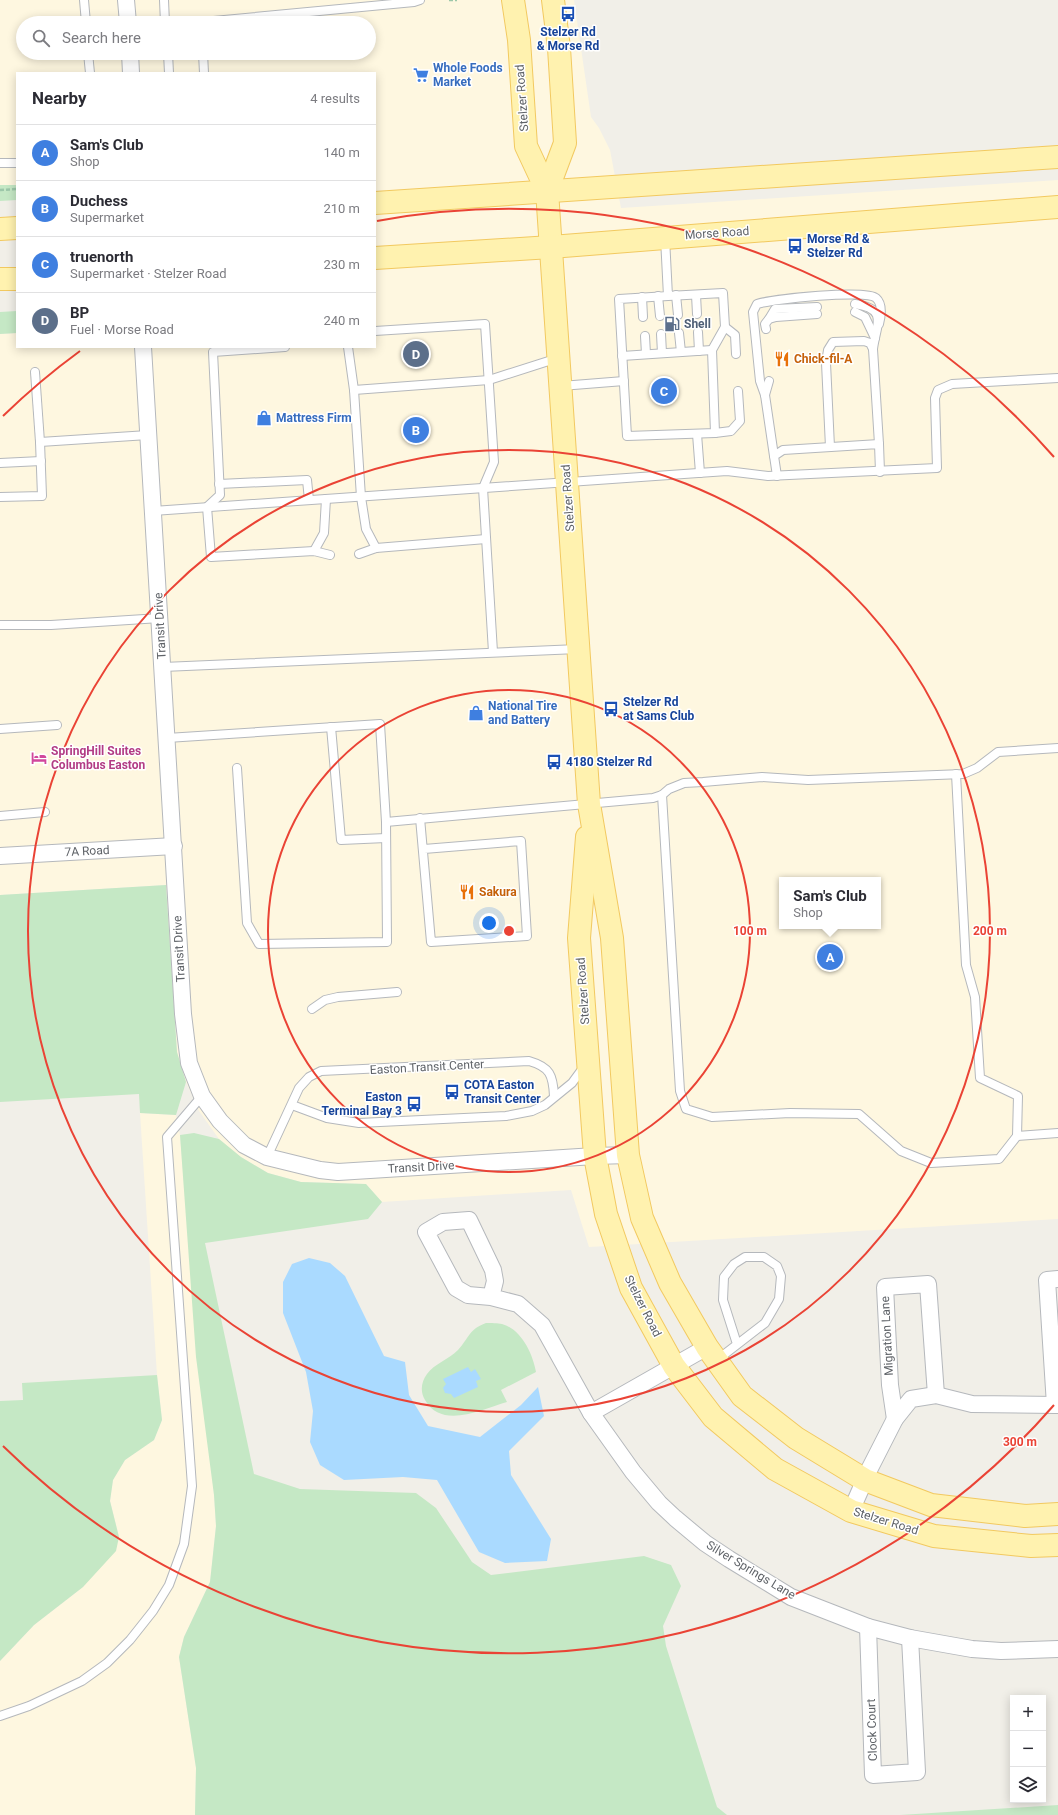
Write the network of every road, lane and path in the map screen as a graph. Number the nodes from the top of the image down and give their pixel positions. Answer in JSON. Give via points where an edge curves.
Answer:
{"nodes":[{"id":1,"x":84,"y":0,"type":"edge"},
{"id":2,"x":126,"y":0,"type":"edge"},
{"id":3,"x":164,"y":0,"type":"edge"},
{"id":4,"x":420,"y":0,"type":"edge"},
{"id":5,"x":449,"y":0,"type":"edge"},
{"id":6,"x":457,"y":0,"type":"edge"},
{"id":7,"x":513,"y":0,"type":"edge"},
{"id":8,"x":553,"y":0,"type":"edge"},
{"id":9,"x":85,"y":16,"type":"edge"},
{"id":10,"x":127,"y":16,"type":"edge"},
{"id":11,"x":165,"y":16,"type":"edge"},
{"id":12,"x":270,"y":16,"type":"edge"},
{"id":13,"x":89,"y":60,"type":"edge"},
{"id":14,"x":130,"y":60,"type":"edge"},
{"id":15,"x":168,"y":60,"type":"edge"},
{"id":16,"x":203,"y":60,"type":"edge"},
{"id":17,"x":90,"y":72,"type":"edge"},
{"id":18,"x":131,"y":72,"type":"edge"},
{"id":19,"x":169,"y":72,"type":"edge"},
{"id":20,"x":204,"y":72,"type":"edge"},
{"id":21,"x":1058,"y":156,"type":"edge"},
{"id":22,"x":0,"y":163,"type":"edge"},
{"id":23,"x":16,"y":163,"type":"edge"},
{"id":24,"x":16,"y":189,"type":"edge"},
{"id":25,"x":0,"y":190,"type":"edge"},
{"id":26,"x":547,"y":191,"type":"junction"},
{"id":27,"x":376,"y":203,"type":"edge"},
{"id":28,"x":1058,"y":207,"type":"edge"},
{"id":29,"x":16,"y":228,"type":"edge"},
{"id":30,"x":0,"y":229,"type":"edge"},
{"id":31,"x":665,"y":237,"type":"junction"},
{"id":32,"x":551,"y":247,"type":"junction"},
{"id":33,"x":376,"y":258,"type":"edge"},
{"id":34,"x":16,"y":278,"type":"edge"},
{"id":35,"x":0,"y":279,"type":"edge"},
{"id":36,"x":672,"y":295,"type":"junction"},
{"id":37,"x":696,"y":295,"type":"junction"},
{"id":38,"x":658,"y":296,"type":"junction"},
{"id":39,"x":642,"y":297,"type":"junction"},
{"id":40,"x":817,"y":310,"type":"dead end"},
{"id":41,"x":697,"y":314,"type":"dead end"},
{"id":42,"x":678,"y":315,"type":"dead end"},
{"id":43,"x":660,"y":316,"type":"dead end"},
{"id":44,"x":643,"y":317,"type":"dead end"},
{"id":45,"x":879,"y":324,"type":"junction"},
{"id":46,"x":725,"y":327,"type":"junction"},
{"id":47,"x":766,"y":329,"type":"dead end"},
{"id":48,"x":376,"y":331,"type":"edge"},
{"id":49,"x":698,"y":332,"type":"dead end"},
{"id":50,"x":679,"y":333,"type":"dead end"},
{"id":51,"x":661,"y":334,"type":"dead end"},
{"id":52,"x":645,"y":336,"type":"dead end"},
{"id":53,"x":874,"y":338,"type":"junction"},
{"id":54,"x":143,"y":348,"type":"edge"},
{"id":55,"x":271,"y":348,"type":"edge"},
{"id":56,"x":348,"y":348,"type":"edge"},
{"id":57,"x":873,"y":349,"type":"junction"},
{"id":58,"x":712,"y":350,"type":"junction"},
{"id":59,"x":699,"y":351,"type":"junction"},
{"id":60,"x":681,"y":352,"type":"junction"},
{"id":61,"x":662,"y":353,"type":"junction"},
{"id":62,"x":646,"y":354,"type":"junction"},
{"id":63,"x":736,"y":354,"type":"dead end"},
{"id":64,"x":622,"y":356,"type":"junction"},
{"id":65,"x":559,"y":358,"type":"junction"},
{"id":66,"x":35,"y":372,"type":"dead end"},
{"id":67,"x":1058,"y":378,"type":"edge"},
{"id":68,"x":489,"y":380,"type":"junction"},
{"id":69,"x":624,"y":381,"type":"junction"},
{"id":70,"x":769,"y":381,"type":"dead end"},
{"id":71,"x":561,"y":386,"type":"junction"},
{"id":72,"x":354,"y":390,"type":"junction"},
{"id":73,"x":738,"y":391,"type":"dead end"},
{"id":74,"x":765,"y":395,"type":"junction"},
{"id":75,"x":715,"y":433,"type":"junction"},
{"id":76,"x":148,"y":434,"type":"junction"},
{"id":77,"x":697,"y":434,"type":"junction"},
{"id":78,"x":40,"y":442,"type":"junction"},
{"id":79,"x":878,"y":444,"type":"junction"},
{"id":80,"x":830,"y":447,"type":"junction"},
{"id":81,"x":774,"y":456,"type":"junction"},
{"id":82,"x":41,"y":461,"type":"junction"},
{"id":83,"x":0,"y":463,"type":"edge"},
{"id":84,"x":880,"y":472,"type":"junction"},
{"id":85,"x":700,"y":473,"type":"junction"},
{"id":86,"x":777,"y":476,"type":"junction"},
{"id":87,"x":567,"y":482,"type":"junction"},
{"id":88,"x":219,"y":484,"type":"junction"},
{"id":89,"x":484,"y":488,"type":"junction"},
{"id":90,"x":0,"y":497,"type":"edge"},
{"id":91,"x":361,"y":497,"type":"junction"},
{"id":92,"x":326,"y":499,"type":"junction"},
{"id":93,"x":309,"y":500,"type":"junction"},
{"id":94,"x":207,"y":507,"type":"junction"},
{"id":95,"x":153,"y":511,"type":"junction"},
{"id":96,"x":486,"y":539,"type":"junction"},
{"id":97,"x":376,"y":548,"type":"junction"},
{"id":98,"x":314,"y":552,"type":"junction"},
{"id":99,"x":359,"y":554,"type":"dead end"},
{"id":100,"x":330,"y":555,"type":"dead end"},
{"id":101,"x":160,"y":618,"type":"junction"},
{"id":102,"x":0,"y":625,"type":"edge"},
{"id":103,"x":578,"y":648,"type":"junction"},
{"id":104,"x":493,"y":652,"type":"junction"},
{"id":105,"x":163,"y":667,"type":"junction"},
{"id":106,"x":57,"y":725,"type":"dead end"},
{"id":107,"x":331,"y":727,"type":"junction"},
{"id":108,"x":0,"y":728,"type":"edge"},
{"id":109,"x":167,"y":738,"type":"junction"},
{"id":110,"x":1058,"y":748,"type":"edge"},
{"id":111,"x":238,"y":768,"type":"dead end"},
{"id":112,"x":956,"y":774,"type":"junction"},
{"id":113,"x":662,"y":795,"type":"junction"},
{"id":114,"x":589,"y":804,"type":"junction"},
{"id":115,"x":45,"y":812,"type":"dead end"},
{"id":116,"x":0,"y":816,"type":"edge"},
{"id":117,"x":420,"y":818,"type":"junction"},
{"id":118,"x":386,"y":822,"type":"junction"},
{"id":119,"x":386,"y":838,"type":"junction"},
{"id":120,"x":174,"y":846,"type":"junction"},
{"id":121,"x":424,"y":849,"type":"junction"},
{"id":122,"x":0,"y":856,"type":"edge"},
{"id":123,"x":397,"y":992,"type":"dead end"},
{"id":124,"x":312,"y":1009,"type":"dead end"},
{"id":125,"x":588,"y":1060,"type":"junction"},
{"id":126,"x":202,"y":1096,"type":"junction"},
{"id":127,"x":554,"y":1096,"type":"junction"},
{"id":128,"x":292,"y":1104,"type":"junction"},
{"id":129,"x":1058,"y":1133,"type":"edge"},
{"id":130,"x":1017,"y":1136,"type":"junction"},
{"id":131,"x":595,"y":1156,"type":"junction"},
{"id":132,"x":628,"y":1156,"type":"junction"},
{"id":133,"x":267,"y":1157,"type":"junction"},
{"id":134,"x":1058,"y":1279,"type":"edge"},
{"id":135,"x":491,"y":1297,"type":"junction"},
{"id":136,"x":737,"y":1344,"type":"junction"},
{"id":137,"x":712,"y":1354,"type":"junction"},
{"id":138,"x":674,"y":1366,"type":"junction"},
{"id":139,"x":936,"y":1395,"type":"junction"},
{"id":140,"x":1057,"y":1405,"type":"edge"},
{"id":141,"x":591,"y":1413,"type":"junction"},
{"id":142,"x":895,"y":1419,"type":"junction"},
{"id":143,"x":865,"y":1480,"type":"junction"},
{"id":144,"x":851,"y":1511,"type":"junction"},
{"id":145,"x":1058,"y":1514,"type":"edge"},
{"id":146,"x":1058,"y":1544,"type":"edge"},
{"id":147,"x":868,"y":1626,"type":"junction"},
{"id":148,"x":910,"y":1638,"type":"junction"},
{"id":149,"x":1058,"y":1649,"type":"edge"},
{"id":150,"x":0,"y":1716,"type":"edge"}],
"edges":[{"from":1,"to":9,"type":"lane"},
{"from":2,"to":10,"type":"street"},
{"from":3,"to":11,"type":"lane"},
{"from":4,"to":12,"type":"lane"},
{"from":5,"to":6,"type":"path"},
{"from":7,"to":26,"type":"main road","name":"Stelzer Road","via":[[519,40],[526,146]]},
{"from":8,"to":26,"type":"main road","name":"Stelzer Road","via":[[559,48],[564,143]]},
{"from":13,"to":17,"type":"lane"},
{"from":14,"to":18,"type":"street"},
{"from":15,"to":19,"type":"lane"},
{"from":16,"to":20,"type":"lane"},
{"from":21,"to":26,"type":"main road"},
{"from":22,"to":23,"type":"lane"},
{"from":24,"to":25,"type":"path"},
{"from":26,"to":27,"type":"main road"},
{"from":26,"to":32,"type":"main road","name":"Stelzer Road"},
{"from":28,"to":31,"type":"main road","name":"Morse Road"},
{"from":29,"to":30,"type":"main road"},
{"from":31,"to":32,"type":"main road","name":"Morse Road"},
{"from":31,"to":36,"type":"lane"},
{"from":32,"to":33,"type":"main road","name":"Morse Road"},
{"from":32,"to":65,"type":"main road","name":"Stelzer Road"},
{"from":34,"to":35,"type":"main road"},
{"from":36,"to":37,"type":"lane"},
{"from":36,"to":38,"type":"lane"},
{"from":36,"to":42,"type":"lane"},
{"from":37,"to":41,"type":"lane"},
{"from":37,"to":46,"type":"lane","via":[[723,293]]},
{"from":38,"to":39,"type":"lane"},
{"from":38,"to":43,"type":"lane"},
{"from":39,"to":44,"type":"lane"},
{"from":39,"to":64,"type":"lane","via":[[619,299]]},
{"from":40,"to":47,"type":"lane","via":[[775,309],[765,324]]},
{"from":45,"to":53,"type":"lane"},
{"from":45,"to":53,"type":"lane","via":[[871,309],[866,306],[855,308],[864,317]]},
{"from":45,"to":74,"type":"lane","via":[[882,316],[880,307],[877,298],[870,294],[820,296],[757,304],[753,312],[760,381]]},
{"from":46,"to":58,"type":"lane"},
{"from":46,"to":63,"type":"lane","via":[[735,335]]},
{"from":48,"to":68,"type":"lane","via":[[485,324]]},
{"from":49,"to":59,"type":"lane"},
{"from":50,"to":60,"type":"lane"},
{"from":51,"to":61,"type":"lane"},
{"from":52,"to":62,"type":"lane"},
{"from":53,"to":57,"type":"lane"},
{"from":54,"to":76,"type":"street","name":"Transit Drive"},
{"from":55,"to":88,"type":"lane","via":[[213,352]]},
{"from":56,"to":72,"type":"lane"},
{"from":57,"to":79,"type":"lane"},
{"from":57,"to":80,"type":"lane","via":[[870,343],[864,341],[833,342],[828,350],[826,363]]},
{"from":58,"to":59,"type":"lane"},
{"from":58,"to":75,"type":"lane"},
{"from":59,"to":60,"type":"lane"},
{"from":60,"to":61,"type":"lane"},
{"from":61,"to":62,"type":"lane"},
{"from":62,"to":64,"type":"lane"},
{"from":64,"to":69,"type":"lane"},
{"from":65,"to":68,"type":"lane"},
{"from":65,"to":71,"type":"main road","name":"Stelzer Road"},
{"from":66,"to":78,"type":"lane"},
{"from":67,"to":84,"type":"lane","via":[[952,384],[938,390],[935,398],[937,468]]},
{"from":68,"to":72,"type":"lane"},
{"from":68,"to":89,"type":"lane","via":[[494,462]]},
{"from":69,"to":71,"type":"lane"},
{"from":69,"to":77,"type":"lane","via":[[627,436]]},
{"from":70,"to":74,"type":"lane"},
{"from":71,"to":87,"type":"main road","name":"Stelzer Road"},
{"from":72,"to":91,"type":"lane"},
{"from":73,"to":75,"type":"lane","via":[[740,421],[731,431]]},
{"from":74,"to":81,"type":"lane"},
{"from":75,"to":77,"type":"lane"},
{"from":76,"to":78,"type":"lane"},
{"from":76,"to":95,"type":"street","name":"Transit Drive"},
{"from":77,"to":85,"type":"lane"},
{"from":78,"to":82,"type":"lane"},
{"from":79,"to":80,"type":"lane"},
{"from":79,"to":84,"type":"lane"},
{"from":80,"to":81,"type":"lane","via":[[783,450]]},
{"from":81,"to":86,"type":"lane"},
{"from":82,"to":83,"type":"lane"},
{"from":82,"to":90,"type":"lane","via":[[42,496]]},
{"from":84,"to":86,"type":"lane"},
{"from":85,"to":86,"type":"lane","via":[[727,471]]},
{"from":85,"to":87,"type":"lane"},
{"from":87,"to":89,"type":"lane"},
{"from":87,"to":103,"type":"main road","name":"Stelzer Road"},
{"from":88,"to":93,"type":"lane","via":[[307,480]]},
{"from":88,"to":94,"type":"lane","via":[[220,495]]},
{"from":89,"to":91,"type":"lane"},
{"from":89,"to":96,"type":"lane"},
{"from":91,"to":92,"type":"lane"},
{"from":91,"to":97,"type":"lane","via":[[366,529]]},
{"from":92,"to":93,"type":"lane"},
{"from":92,"to":98,"type":"lane","via":[[324,533]]},
{"from":93,"to":94,"type":"lane"},
{"from":94,"to":95,"type":"lane"},
{"from":94,"to":98,"type":"lane","via":[[211,557]]},
{"from":95,"to":101,"type":"street","name":"Transit Drive"},
{"from":96,"to":97,"type":"lane"},
{"from":96,"to":104,"type":"lane"},
{"from":97,"to":99,"type":"lane"},
{"from":98,"to":100,"type":"lane"},
{"from":101,"to":102,"type":"lane","via":[[51,625]]},
{"from":101,"to":105,"type":"street","name":"Transit Drive"},
{"from":103,"to":104,"type":"lane"},
{"from":103,"to":114,"type":"main road","name":"Stelzer Road"},
{"from":104,"to":105,"type":"lane"},
{"from":105,"to":109,"type":"street","name":"Transit Drive"},
{"from":106,"to":108,"type":"lane"},
{"from":107,"to":109,"type":"lane"},
{"from":107,"to":118,"type":"lane","via":[[380,724]]},
{"from":107,"to":119,"type":"lane","via":[[341,840]]},
{"from":109,"to":120,"type":"street","name":"Transit Drive"},
{"from":110,"to":112,"type":"lane","via":[[998,752],[977,768]]},
{"from":111,"to":119,"type":"lane","via":[[247,923],[260,944],[387,942]]},
{"from":112,"to":113,"type":"lane","via":[[808,780],[762,777],[684,783]]},
{"from":112,"to":130,"type":"lane","via":[[966,965],[975,996],[980,1078],[1018,1096]]},
{"from":113,"to":114,"type":"lane"},
{"from":113,"to":130,"type":"lane","via":[[680,1091],[686,1109],[712,1117],[790,1113],[859,1114],[901,1151],[931,1163],[999,1159]]},
{"from":114,"to":117,"type":"lane"},
{"from":114,"to":125,"type":"main road","name":"Stelzer Road","via":[[579,938]]},
{"from":114,"to":132,"type":"main road","name":"Stelzer Road","via":[[612,938]]},
{"from":115,"to":116,"type":"lane"},
{"from":117,"to":118,"type":"lane"},
{"from":117,"to":121,"type":"lane"},
{"from":118,"to":119,"type":"lane"},
{"from":120,"to":122,"type":"street","name":"7A Road"},
{"from":120,"to":126,"type":"street","name":"Transit Drive","via":[[183,1014],[189,1062]]},
{"from":121,"to":121,"type":"lane","via":[[431,942],[527,936],[521,841]]},
{"from":123,"to":124,"type":"lane","via":[[338,997],[325,1000]]},
{"from":125,"to":127,"type":"lane","via":[[572,1083]]},
{"from":125,"to":131,"type":"main road","name":"Stelzer Road"},
{"from":126,"to":133,"type":"street","name":"Transit Drive","via":[[220,1121],[244,1145]]},
{"from":126,"to":150,"type":"lane","via":[[167,1137],[192,1486],[184,1544],[169,1585],[153,1612],[107,1663],[82,1681],[29,1706]]},
{"from":127,"to":128,"type":"lane","via":[[545,1105],[532,1111],[506,1116],[359,1123],[327,1118]]},
{"from":127,"to":128,"type":"lane","name":"Easton Transit Center","via":[[548,1070],[542,1064],[529,1061],[321,1071],[309,1077],[299,1088]]},
{"from":128,"to":133,"type":"lane","name":"Easton Transit Center"},
{"from":129,"to":130,"type":"lane"},
{"from":131,"to":132,"type":"street","name":"Transit Drive"},
{"from":131,"to":133,"type":"street","name":"Transit Drive","via":[[338,1172]]},
{"from":131,"to":138,"type":"main road","name":"Stelzer Road","via":[[606,1214],[631,1288]]},
{"from":132,"to":137,"type":"main road","name":"Stelzer Road","via":[[642,1218],[670,1283]]},
{"from":134,"to":140,"type":"street","via":[[1047,1280]]},
{"from":135,"to":135,"type":"street","name":"Silver Springs Lane","via":[[468,1295],[456,1288],[426,1232],[443,1222],[469,1220],[492,1270],[495,1281]]},
{"from":135,"to":141,"type":"street","name":"Silver Springs Lane","via":[[518,1304],[542,1325]]},
{"from":136,"to":136,"type":"lane","via":[[765,1323],[779,1299],[781,1276],[777,1266],[764,1257],[745,1257],[734,1264],[724,1278],[723,1300]]},
{"from":136,"to":137,"type":"lane"},
{"from":137,"to":138,"type":"street"},
{"from":137,"to":143,"type":"main road","name":"Stelzer Road","via":[[742,1396],[796,1438]]},
{"from":138,"to":141,"type":"street"},
{"from":138,"to":144,"type":"main road","name":"Stelzer Road","via":[[713,1417],[775,1469]]},
{"from":139,"to":140,"type":"street","via":[[972,1404]]},
{"from":139,"to":142,"type":"street","via":[[911,1399]]},
{"from":139,"to":142,"type":"street","name":"Migration Lane","via":[[928,1284],[885,1287],[890,1385]]},
{"from":141,"to":147,"type":"street","name":"Silver Springs Lane","via":[[633,1472],[660,1503],[705,1543],[791,1597]]},
{"from":142,"to":143,"type":"street"},
{"from":143,"to":144,"type":"street"},
{"from":143,"to":145,"type":"main road","name":"Stelzer Road","via":[[931,1505],[1025,1516]]},
{"from":144,"to":146,"type":"main road","name":"Stelzer Road","via":[[934,1536],[1031,1546]]},
{"from":147,"to":148,"type":"street","name":"Silver Springs Lane"},
{"from":147,"to":148,"type":"street","name":"Clock Court","via":[[873,1775],[917,1772]]},
{"from":148,"to":149,"type":"street","name":"Silver Springs Lane","via":[[972,1649]]}]}
